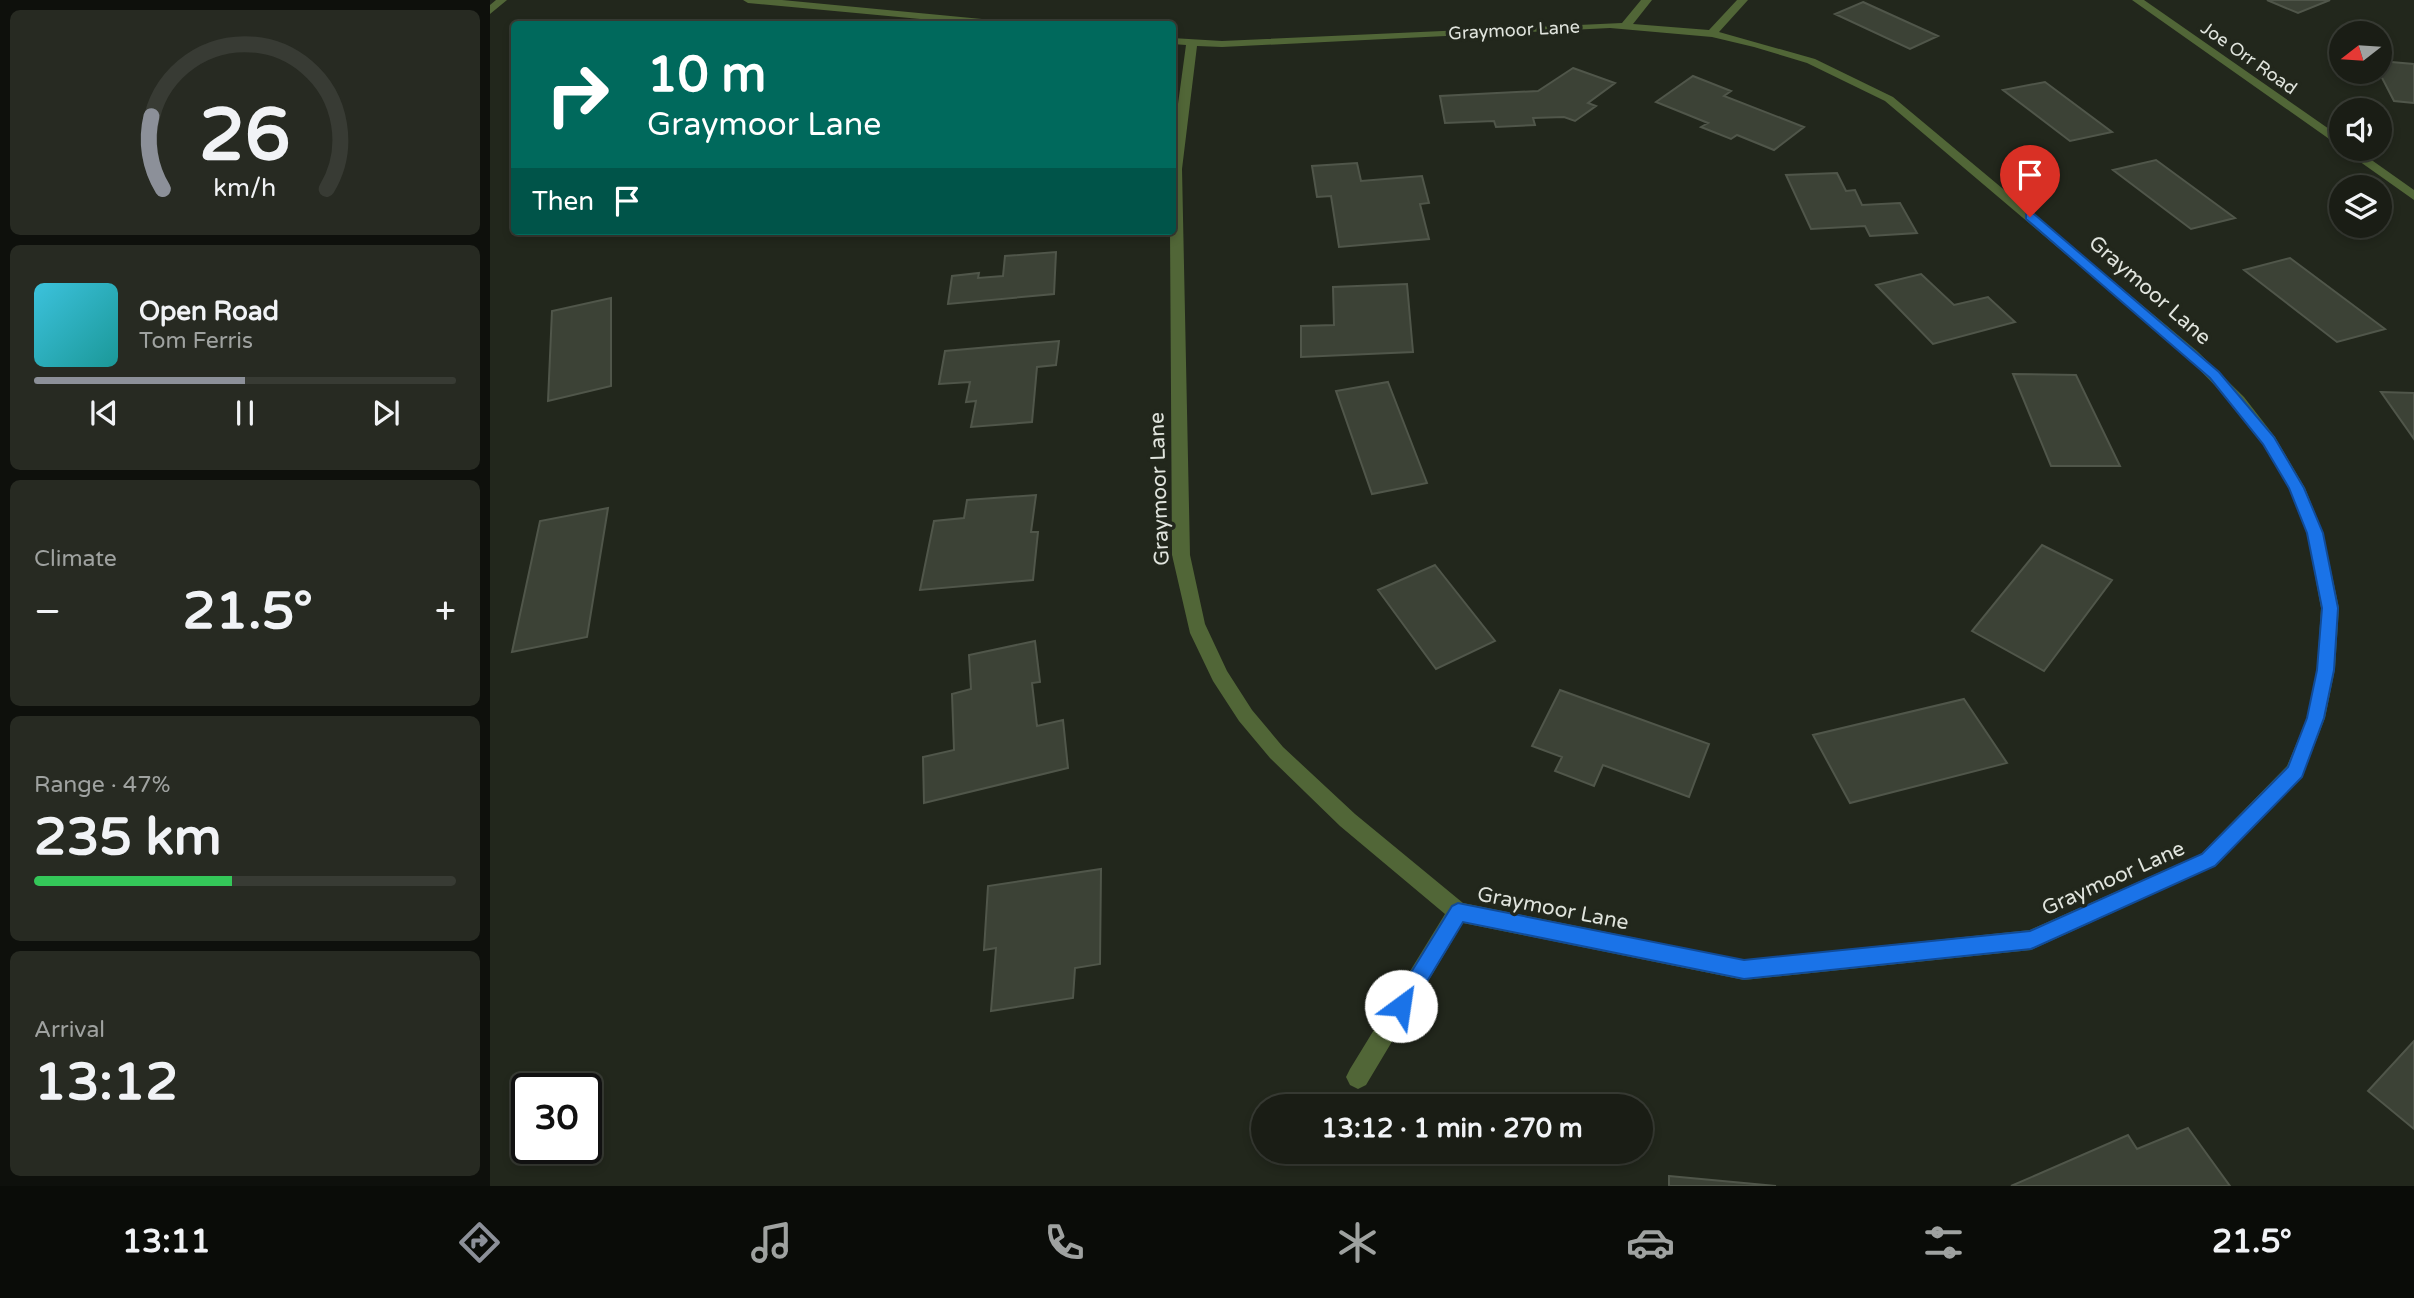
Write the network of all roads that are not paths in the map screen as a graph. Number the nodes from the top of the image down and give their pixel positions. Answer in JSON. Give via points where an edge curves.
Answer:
{"nodes":[{"id":1,"x":502,"y":0,"type":"edge"},
{"id":2,"x":748,"y":0,"type":"edge"},
{"id":3,"x":1647,"y":0,"type":"edge"},
{"id":4,"x":1743,"y":0,"type":"edge"},
{"id":5,"x":2137,"y":0,"type":"edge"},
{"id":6,"x":490,"y":11,"type":"edge"},
{"id":7,"x":971,"y":21,"type":"edge"},
{"id":8,"x":1625,"y":26,"type":"junction"},
{"id":9,"x":1712,"y":34,"type":"junction"},
{"id":10,"x":1176,"y":41,"type":"edge"},
{"id":11,"x":1192,"y":43,"type":"junction"},
{"id":12,"x":2329,"y":135,"type":"edge"},
{"id":13,"x":2365,"y":161,"type":"edge"},
{"id":14,"x":2414,"y":195,"type":"edge"},
{"id":15,"x":1458,"y":912,"type":"junction"},
{"id":16,"x":1358,"y":1077,"type":"dead end"}],
"edges":[{"from":1,"to":6,"type":"street"},
{"from":2,"to":7,"type":"street"},
{"from":3,"to":8,"type":"street"},
{"from":4,"to":9,"type":"street"},
{"from":5,"to":12,"type":"street","name":"Joe Orr Road"},
{"from":8,"to":9,"type":"street","name":"Graymoor Lane"},
{"from":8,"to":11,"type":"street","name":"Graymoor Lane"},
{"from":9,"to":15,"type":"street","name":"Graymoor Lane","via":[[1811,61],[1889,99],[2192,355],[2239,401],[2297,488],[2315,533],[2330,608],[2326,670],[2316,718],[2295,771],[2208,860],[2031,940],[1744,970]]},
{"from":10,"to":11,"type":"street","name":"Graymoor Lane"},
{"from":11,"to":15,"type":"street","name":"Graymoor Lane","via":[[1176,169],[1177,265],[1181,555],[1200,634],[1228,689],[1257,731],[1297,775]]},
{"from":13,"to":14,"type":"street"},
{"from":15,"to":16,"type":"street","name":"Graymoor Lane"}]}
